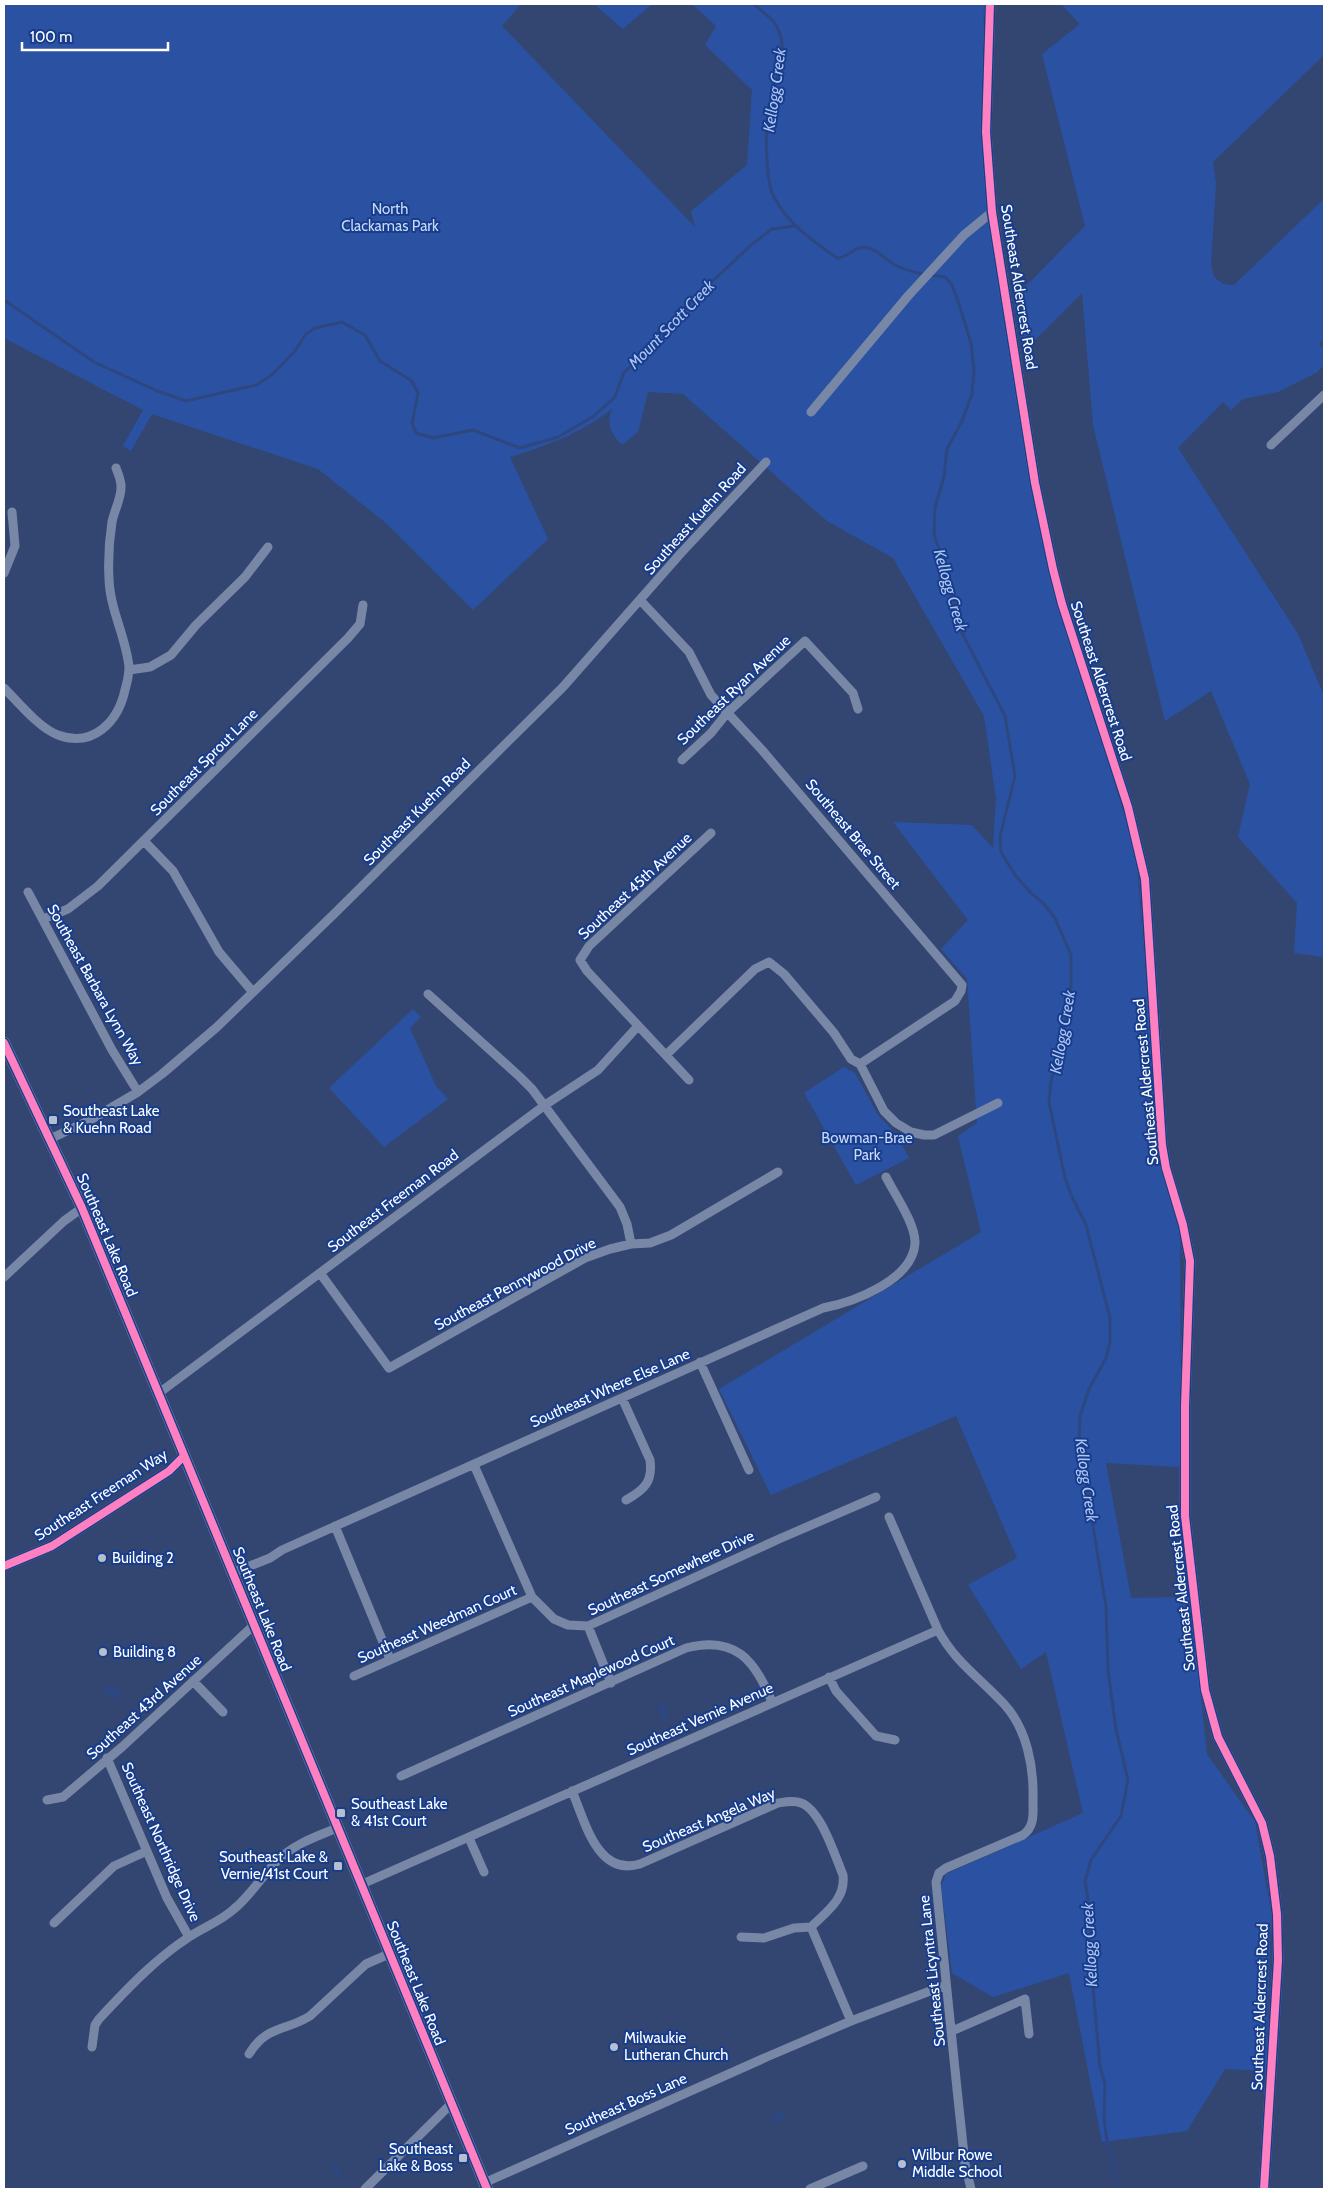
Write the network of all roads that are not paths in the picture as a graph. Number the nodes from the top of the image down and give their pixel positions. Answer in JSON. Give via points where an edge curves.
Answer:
{"nodes":[{"id":1,"x":990,"y":4,"type":"edge"},
{"id":2,"x":992,"y":212,"type":"junction"},
{"id":3,"x":1324,"y":395,"type":"edge"},
{"id":4,"x":811,"y":412,"type":"dead end"},
{"id":5,"x":1271,"y":446,"type":"dead end"},
{"id":6,"x":766,"y":462,"type":"dead end"},
{"id":7,"x":116,"y":468,"type":"dead end"},
{"id":8,"x":12,"y":512,"type":"dead end"},
{"id":9,"x":268,"y":547,"type":"dead end"},
{"id":10,"x":4,"y":573,"type":"edge"},
{"id":11,"x":641,"y":601,"type":"junction"},
{"id":12,"x":363,"y":605,"type":"dead end"},
{"id":13,"x":129,"y":670,"type":"junction"},
{"id":14,"x":4,"y":688,"type":"edge"},
{"id":15,"x":858,"y":709,"type":"dead end"},
{"id":16,"x":727,"y":713,"type":"junction"},
{"id":17,"x":682,"y":760,"type":"dead end"},
{"id":18,"x":711,"y":833,"type":"dead end"},
{"id":19,"x":144,"y":841,"type":"junction"},
{"id":20,"x":28,"y":892,"type":"dead end"},
{"id":21,"x":43,"y":919,"type":"junction"},
{"id":22,"x":252,"y":991,"type":"junction"},
{"id":23,"x":428,"y":994,"type":"dead end"},
{"id":24,"x":638,"y":1026,"type":"junction"},
{"id":25,"x":4,"y":1042,"type":"edge"},
{"id":26,"x":666,"y":1054,"type":"junction"},
{"id":27,"x":860,"y":1064,"type":"junction"},
{"id":28,"x":690,"y":1080,"type":"dead end"},
{"id":29,"x":138,"y":1092,"type":"junction"},
{"id":30,"x":998,"y":1103,"type":"dead end"},
{"id":31,"x":545,"y":1105,"type":"junction"},
{"id":32,"x":50,"y":1139,"type":"junction"},
{"id":33,"x":778,"y":1172,"type":"dead end"},
{"id":34,"x":886,"y":1177,"type":"dead end"},
{"id":35,"x":82,"y":1208,"type":"junction"},
{"id":36,"x":631,"y":1244,"type":"junction"},
{"id":37,"x":320,"y":1273,"type":"junction"},
{"id":38,"x":4,"y":1277,"type":"edge"},
{"id":39,"x":700,"y":1362,"type":"junction"},
{"id":40,"x":158,"y":1393,"type":"junction"},
{"id":41,"x":622,"y":1398,"type":"junction"},
{"id":42,"x":184,"y":1456,"type":"junction"},
{"id":43,"x":474,"y":1465,"type":"junction"},
{"id":44,"x":749,"y":1470,"type":"dead end"},
{"id":45,"x":876,"y":1497,"type":"dead end"},
{"id":46,"x":626,"y":1500,"type":"dead end"},
{"id":47,"x":889,"y":1516,"type":"dead end"},
{"id":48,"x":335,"y":1526,"type":"junction"},
{"id":49,"x":4,"y":1566,"type":"edge"},
{"id":50,"x":232,"y":1573,"type":"junction"},
{"id":51,"x":532,"y":1597,"type":"junction"},
{"id":52,"x":254,"y":1625,"type":"junction"},
{"id":53,"x":588,"y":1626,"type":"junction"},
{"id":54,"x":938,"y":1630,"type":"junction"},
{"id":55,"x":390,"y":1660,"type":"junction"},
{"id":56,"x":354,"y":1676,"type":"dead end"},
{"id":57,"x":829,"y":1677,"type":"junction"},
{"id":58,"x":194,"y":1681,"type":"junction"},
{"id":59,"x":612,"y":1682,"type":"junction"},
{"id":60,"x":772,"y":1702,"type":"junction"},
{"id":61,"x":223,"y":1712,"type":"dead end"},
{"id":62,"x":895,"y":1740,"type":"dead end"},
{"id":63,"x":107,"y":1758,"type":"junction"},
{"id":64,"x":401,"y":1776,"type":"dead end"},
{"id":65,"x":572,"y":1791,"type":"junction"},
{"id":66,"x":47,"y":1800,"type":"dead end"},
{"id":67,"x":337,"y":1828,"type":"junction"},
{"id":68,"x":469,"y":1838,"type":"junction"},
{"id":69,"x":147,"y":1851,"type":"junction"},
{"id":70,"x":484,"y":1872,"type":"dead end"},
{"id":71,"x":360,"y":1885,"type":"junction"},
{"id":72,"x":54,"y":1923,"type":"dead end"},
{"id":73,"x":811,"y":1927,"type":"junction"},
{"id":74,"x":189,"y":1937,"type":"junction"},
{"id":75,"x":741,"y":1937,"type":"dead end"},
{"id":76,"x":389,"y":1954,"type":"junction"},
{"id":77,"x":946,"y":1984,"type":"junction"},
{"id":78,"x":851,"y":2021,"type":"junction"},
{"id":79,"x":952,"y":2031,"type":"junction"},
{"id":80,"x":1029,"y":2034,"type":"dead end"},
{"id":81,"x":92,"y":2047,"type":"dead end"},
{"id":82,"x":249,"y":2054,"type":"dead end"},
{"id":83,"x":451,"y":2104,"type":"junction"},
{"id":84,"x":863,"y":2166,"type":"dead end"},
{"id":85,"x":485,"y":2186,"type":"edge"},
{"id":86,"x":365,"y":2189,"type":"edge"},
{"id":87,"x":810,"y":2189,"type":"edge"},
{"id":88,"x":971,"y":2189,"type":"edge"},
{"id":89,"x":1264,"y":2189,"type":"edge"}],
"edges":[{"from":1,"to":2,"type":"street","name":"Southeast Aldercrest Road","via":[[986,132]]},
{"from":2,"to":4,"type":"street","via":[[973,226],[908,296]]},
{"from":2,"to":89,"type":"street","name":"Southeast Aldercrest Road","via":[[1035,483],[1053,569],[1128,807],[1145,879],[1162,1145],[1190,1261],[1185,1516],[1205,1690],[1218,1737],[1262,1823],[1270,1856],[1277,1914],[1277,1983]]},
{"from":3,"to":5,"type":"street"},
{"from":6,"to":11,"type":"street","name":"Southeast Kuehn Road"},
{"from":7,"to":13,"type":"street","via":[[122,487],[109,540],[109,584]]},
{"from":8,"to":10,"type":"street","via":[[15,546]]},
{"from":9,"to":13,"type":"street","via":[[245,577],[196,625],[171,655],[150,667]]},
{"from":11,"to":16,"type":"street","name":"Southeast Brae Street","via":[[689,652],[707,689]]},
{"from":11,"to":22,"type":"street","name":"Southeast Kuehn Road","via":[[563,687]]},
{"from":12,"to":19,"type":"street","name":"Southeast Sprout Lane","via":[[360,624],[348,638]]},
{"from":13,"to":14,"type":"street","via":[[118,713],[98,734],[86,738],[71,739],[50,731]]},
{"from":15,"to":16,"type":"street","name":"Southeast Ryan Avenue","via":[[853,693],[805,641]]},
{"from":16,"to":17,"type":"street","name":"Southeast Ryan Avenue"},
{"from":16,"to":27,"type":"street","name":"Southeast Brae Street","via":[[962,985],[955,1000]]},
{"from":18,"to":24,"type":"street","name":"Southeast 45th Avenue","via":[[589,946],[580,960],[587,972]]},
{"from":19,"to":21,"type":"street","name":"Southeast Sprout Lane","via":[[81,900]]},
{"from":19,"to":22,"type":"street","via":[[174,871],[219,952]]},
{"from":20,"to":21,"type":"street","name":"Southeast Barbara Lynn Way"},
{"from":21,"to":29,"type":"street","name":"Southeast Barbara Lynn Way","via":[[112,1050]]},
{"from":22,"to":29,"type":"street","name":"Southeast Kuehn Road","via":[[217,1027]]},
{"from":23,"to":31,"type":"street","via":[[519,1076]]},
{"from":24,"to":26,"type":"street"},
{"from":24,"to":31,"type":"street","name":"Southeast Freeman Road","via":[[598,1070]]},
{"from":25,"to":32,"type":"main road","name":"Southeast Lake Road"},
{"from":26,"to":27,"type":"street","via":[[756,969],[769,962],[784,974],[852,1059]]},
{"from":26,"to":28,"type":"street"},
{"from":27,"to":30,"type":"street","via":[[884,1111],[911,1132],[934,1135]]},
{"from":29,"to":32,"type":"street","name":"Southeast Kuehn Road"},
{"from":31,"to":36,"type":"street","via":[[620,1207]]},
{"from":31,"to":37,"type":"street","name":"Southeast Freeman Road"},
{"from":32,"to":35,"type":"main road","name":"Southeast Lake Road"},
{"from":33,"to":36,"type":"street","via":[[672,1235],[650,1243]]},
{"from":34,"to":39,"type":"street","name":"Southeast Where Else Lane","via":[[916,1242],[909,1265],[884,1286],[823,1308]]},
{"from":35,"to":38,"type":"street"},
{"from":35,"to":40,"type":"main road","name":"Southeast Lake Road"},
{"from":36,"to":37,"type":"street","name":"Southeast Pennywood Drive","via":[[585,1258],[389,1368]]},
{"from":37,"to":40,"type":"street","name":"Southeast Freeman Road"},
{"from":39,"to":41,"type":"street","name":"Southeast Where Else Lane"},
{"from":39,"to":44,"type":"street"},
{"from":40,"to":42,"type":"main road","name":"Southeast Lake Road"},
{"from":41,"to":43,"type":"street","name":"Southeast Where Else Lane"},
{"from":41,"to":46,"type":"street","via":[[650,1460],[651,1470],[645,1487]]},
{"from":42,"to":49,"type":"street","name":"Southeast Freeman Way","via":[[169,1471],[52,1546]]},
{"from":42,"to":50,"type":"main road","name":"Southeast Lake Road"},
{"from":43,"to":48,"type":"street","name":"Southeast Where Else Lane"},
{"from":43,"to":51,"type":"street","name":"Southeast Somewhere Drive"},
{"from":45,"to":53,"type":"street","name":"Southeast Somewhere Drive"},
{"from":47,"to":54,"type":"street"},
{"from":48,"to":50,"type":"street","name":"Southeast Where Else Lane"},
{"from":48,"to":55,"type":"street"},
{"from":50,"to":52,"type":"main road","name":"Southeast Lake Road"},
{"from":51,"to":53,"type":"street","name":"Southeast Somewhere Drive","via":[[554,1619],[568,1625]]},
{"from":51,"to":55,"type":"street","name":"Southeast Weedman Court"},
{"from":52,"to":58,"type":"street","name":"Southeast 43rd Avenue"},
{"from":52,"to":67,"type":"main road","name":"Southeast Lake Road"},
{"from":53,"to":59,"type":"street"},
{"from":54,"to":57,"type":"street","name":"Southeast Vernie Avenue"},
{"from":54,"to":77,"type":"street","name":"Southeast Licyntra Lane","via":[[947,1648],[1004,1704],[1017,1722],[1034,1779],[1030,1830],[939,1873],[936,1882]]},
{"from":55,"to":56,"type":"street","name":"Southeast Weedman Court"},
{"from":57,"to":60,"type":"street","name":"Southeast Vernie Avenue"},
{"from":57,"to":62,"type":"street","via":[[836,1691],[876,1736]]},
{"from":58,"to":61,"type":"street"},
{"from":58,"to":63,"type":"street","name":"Southeast 43rd Avenue"},
{"from":59,"to":60,"type":"street","name":"Southeast Maplewood Court","via":[[686,1648],[713,1644],[727,1646],[751,1662]]},
{"from":59,"to":64,"type":"street","name":"Southeast Maplewood Court"},
{"from":60,"to":65,"type":"street","name":"Southeast Vernie Avenue"},
{"from":63,"to":66,"type":"street","name":"Southeast 43rd Avenue","via":[[64,1796]]},
{"from":63,"to":69,"type":"street","name":"Southeast Northridge Drive"},
{"from":65,"to":68,"type":"street","name":"Southeast Vernie Avenue"},
{"from":65,"to":73,"type":"street","name":"Southeast Angela Way","via":[[600,1853],[621,1867],[640,1864],[778,1803],[800,1802],[810,1807],[817,1816],[844,1884],[838,1900]]},
{"from":67,"to":71,"type":"main road","name":"Southeast Lake Road"},
{"from":67,"to":74,"type":"street","via":[[292,1849],[277,1861],[234,1910]]},
{"from":68,"to":70,"type":"street"},
{"from":68,"to":71,"type":"street","name":"Southeast Vernie Avenue"},
{"from":69,"to":72,"type":"street","via":[[114,1866]]},
{"from":69,"to":74,"type":"street","name":"Southeast Northridge Drive"},
{"from":71,"to":76,"type":"main road","name":"Southeast Lake Road"},
{"from":73,"to":75,"type":"street","via":[[794,1928],[764,1938]]},
{"from":73,"to":78,"type":"street"},
{"from":74,"to":81,"type":"street","via":[[149,1969],[99,2019]]},
{"from":76,"to":82,"type":"street","via":[[366,1964],[310,2016],[267,2034]]},
{"from":76,"to":83,"type":"main road","name":"Southeast Lake Road"},
{"from":77,"to":78,"type":"street","name":"Southeast Boss Lane"},
{"from":77,"to":79,"type":"street","name":"Southeast Licyntra Lane"},
{"from":78,"to":85,"type":"street","name":"Southeast Boss Lane"},
{"from":79,"to":80,"type":"street","via":[[1025,1998]]},
{"from":79,"to":88,"type":"street","name":"Southeast Licyntra Lane","via":[[964,2154]]},
{"from":83,"to":85,"type":"main road","name":"Southeast Lake Road"},
{"from":83,"to":86,"type":"street"},
{"from":84,"to":87,"type":"street"}]}
